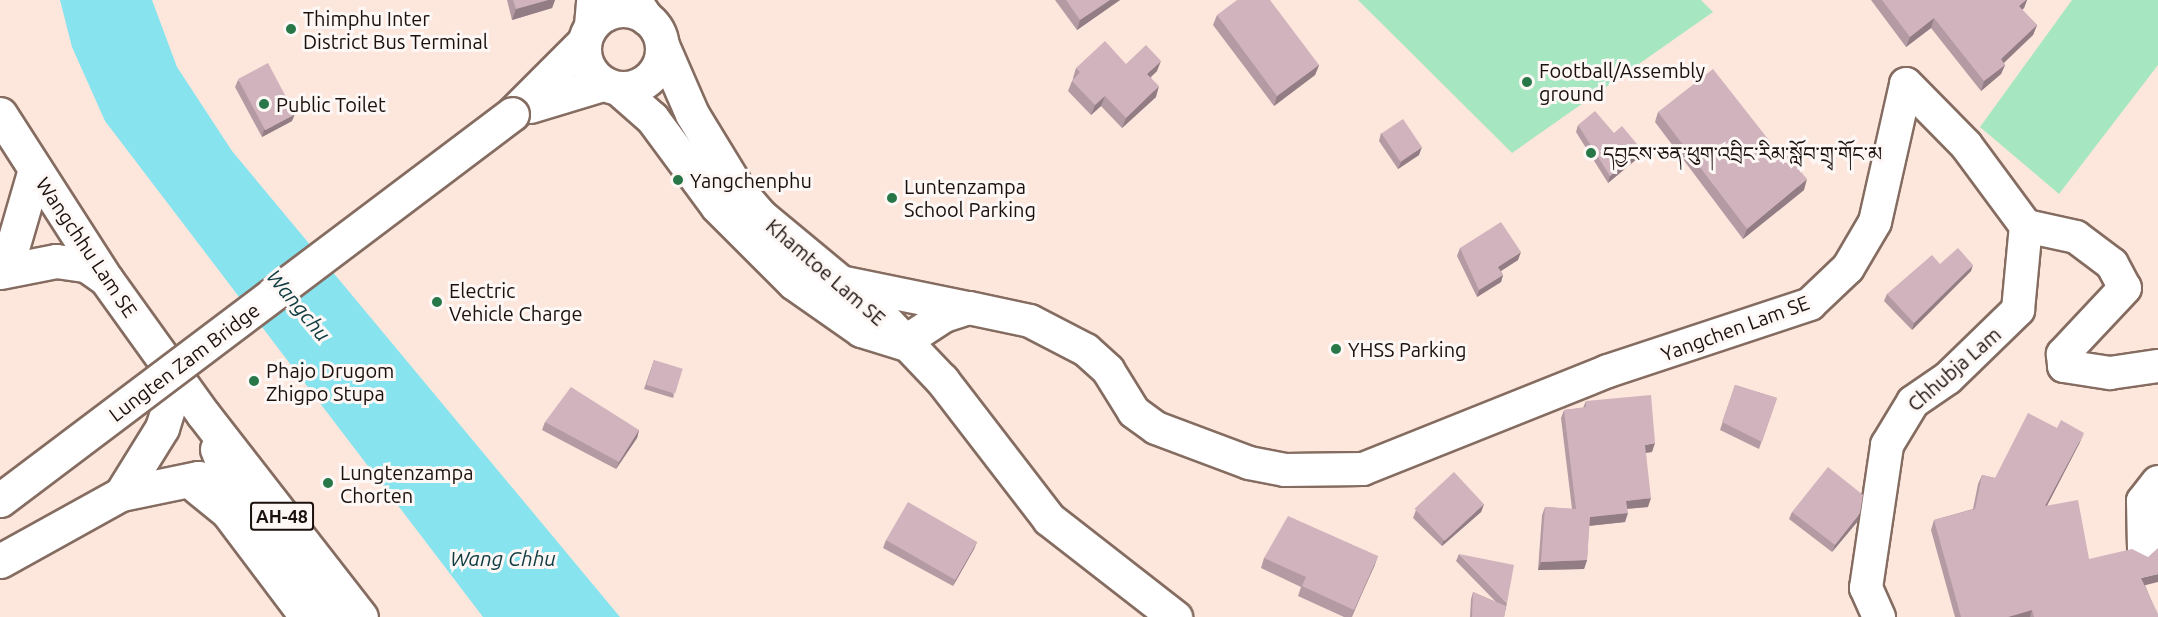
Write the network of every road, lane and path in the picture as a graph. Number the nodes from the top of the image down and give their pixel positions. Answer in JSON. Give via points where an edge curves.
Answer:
{"nodes":[{"id":1,"x":648,"y":21,"type":"edge"},
{"id":2,"x":589,"y":23,"type":"edge"},
{"id":3,"x":611,"y":86,"type":"junction"},
{"id":4,"x":0,"y":114,"type":"edge"},
{"id":5,"x":512,"y":114,"type":"junction"},
{"id":6,"x":35,"y":169,"type":"junction"},
{"id":7,"x":2026,"y":226,"type":"junction"},
{"id":8,"x":3,"y":270,"type":"edge"},
{"id":9,"x":106,"y":279,"type":"junction"},
{"id":10,"x":840,"y":282,"type":"junction"},
{"id":11,"x":969,"y":308,"type":"junction"},
{"id":12,"x":903,"y":343,"type":"junction"},
{"id":13,"x":2158,"y":366,"type":"edge"},
{"id":14,"x":178,"y":377,"type":"junction"},
{"id":15,"x":203,"y":414,"type":"junction"},
{"id":16,"x":178,"y":481,"type":"junction"},
{"id":17,"x":2158,"y":482,"type":"edge"},
{"id":18,"x":235,"y":493,"type":"junction"},
{"id":19,"x":121,"y":494,"type":"junction"},
{"id":20,"x":0,"y":500,"type":"edge"},
{"id":21,"x":2144,"y":549,"type":"dead end"},
{"id":22,"x":0,"y":561,"type":"edge"},
{"id":23,"x":307,"y":617,"type":"edge"},
{"id":24,"x":328,"y":617,"type":"edge"},
{"id":25,"x":361,"y":617,"type":"edge"},
{"id":26,"x":1175,"y":617,"type":"edge"},
{"id":27,"x":1879,"y":617,"type":"edge"}],
"edges":[{"from":1,"to":2,"type":"main road","via":[[617,11]]},
{"from":1,"to":3,"type":"main road","via":[[651,77]]},
{"from":1,"to":10,"type":"main road","name":"Khamtoe Lam SE","via":[[692,114],[739,191],[784,240]]},
{"from":2,"to":3,"type":"main road","via":[[587,66]]},
{"from":2,"to":5,"type":"main road"},
{"from":3,"to":5,"type":"main road","via":[[569,90]]},
{"from":3,"to":12,"type":"main road","name":"Khamtoe Lam SE","via":[[652,118],[717,206],[794,283],[861,330]]},
{"from":4,"to":6,"type":"main road","name":"Wangchhu Lam SE"},
{"from":5,"to":20,"type":"main road","name":"Lungten Zam Bridge","bridge":true},
{"from":6,"to":8,"type":"main road"},
{"from":6,"to":9,"type":"main road","name":"Wangchhu Lam SE"},
{"from":7,"to":11,"type":"street","name":"Yangchen Lam SE","via":[[1966,145],[1906,84],[1875,222],[1848,268],[1810,304],[1598,375],[1396,460],[1331,471],[1249,463],[1156,429],[1134,412],[1108,370],[1086,350],[1030,321]]},
{"from":7,"to":13,"type":"street","via":[[2076,237],[2112,264],[2125,288],[2063,354],[2064,366],[2110,373]]},
{"from":7,"to":27,"type":"street","name":"Chhubja Lam","via":[[2018,310],[1948,378],[1913,402],[1887,445],[1866,588]]},
{"from":8,"to":9,"type":"main road","via":[[56,261],[86,266]]},
{"from":9,"to":14,"type":"main road","name":"Wangchhu Lam SE"},
{"from":10,"to":11,"type":"street"},
{"from":10,"to":12,"type":"main road","name":"Khamtoe Lam SE"},
{"from":11,"to":12,"type":"street","via":[[944,316]]},
{"from":12,"to":26,"type":"main road","name":"Khamtoe Lam SE","via":[[956,397],[1049,519]]},
{"from":14,"to":15,"type":"main road","name":"Wangchhu Lam SE"},
{"from":14,"to":19,"type":"main road","via":[[162,428]]},
{"from":15,"to":18,"type":"main road"},
{"from":15,"to":25,"type":"main road","number":"AH-48"},
{"from":16,"to":18,"type":"main road","via":[[209,478]]},
{"from":16,"to":19,"type":"main road"},
{"from":16,"to":23,"type":"main road","via":[[207,491],[222,506]]},
{"from":17,"to":21,"type":"street","via":[[2143,501]]},
{"from":18,"to":24,"type":"main road","number":"AH-48"},
{"from":19,"to":22,"type":"main road"}]}
